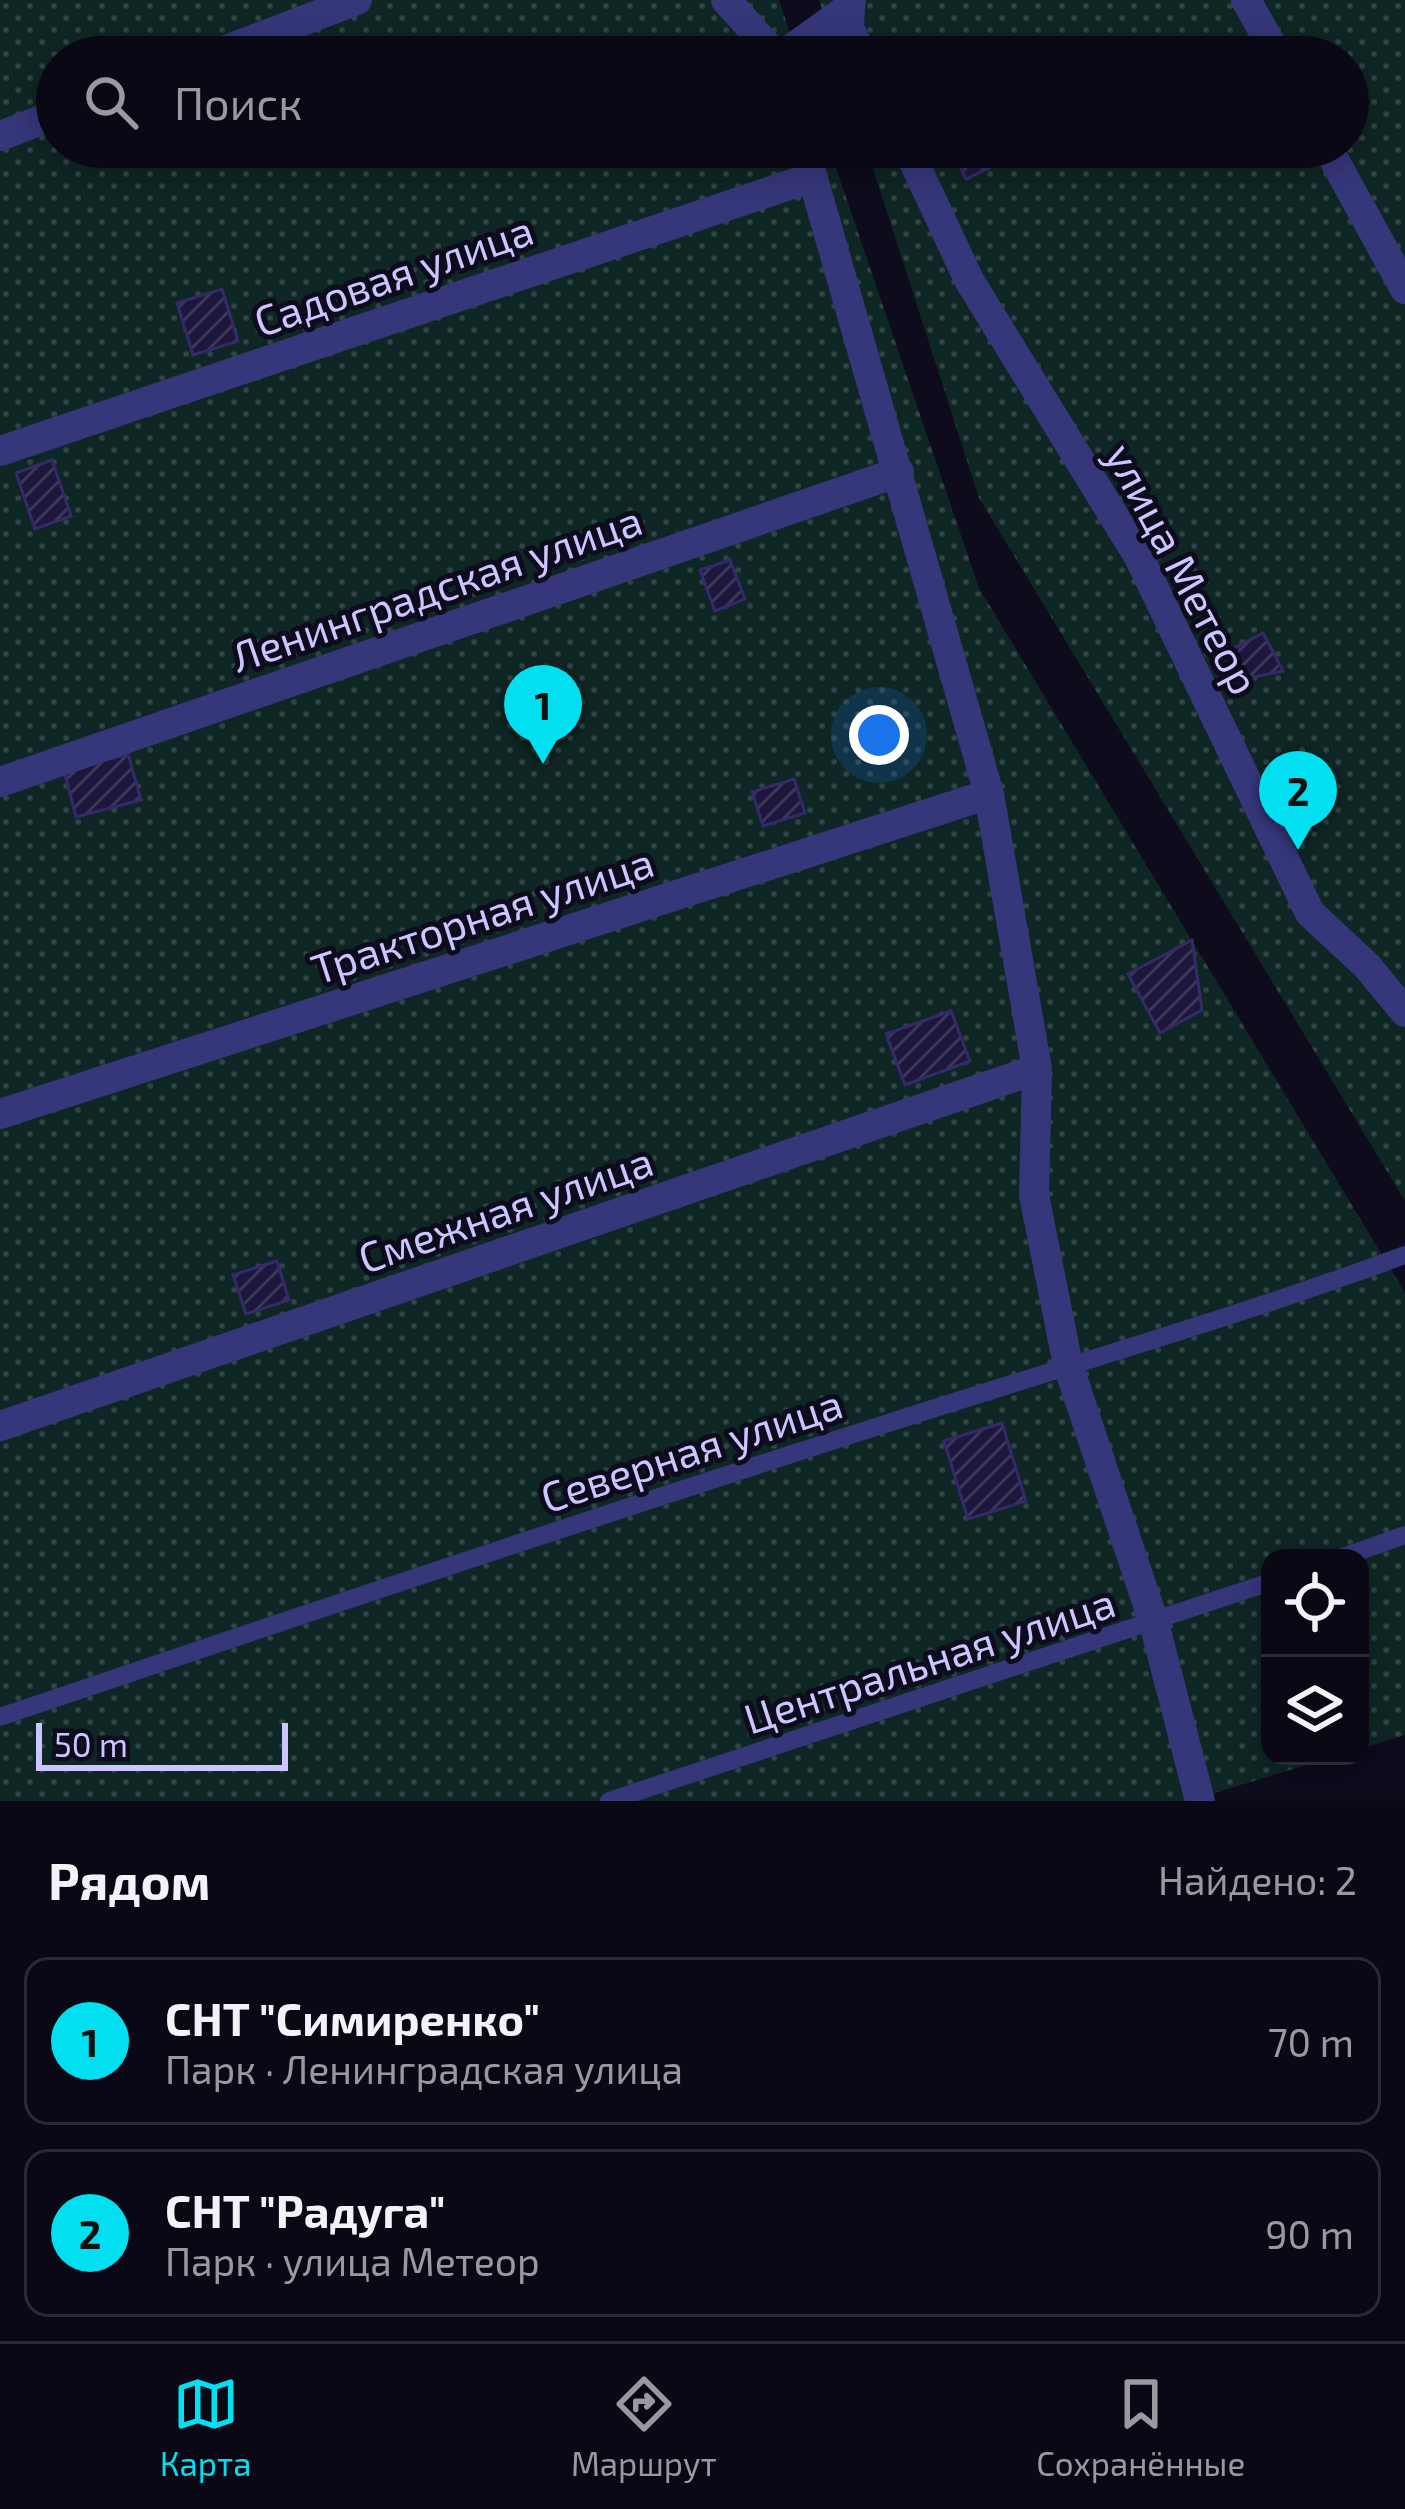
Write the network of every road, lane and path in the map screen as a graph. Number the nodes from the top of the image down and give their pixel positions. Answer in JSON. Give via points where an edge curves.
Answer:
{"nodes":[{"id":1,"x":357,"y":0,"type":"edge"},
{"id":2,"x":726,"y":0,"type":"edge"},
{"id":3,"x":1246,"y":0,"type":"edge"},
{"id":4,"x":850,"y":3,"type":"edge"},
{"id":5,"x":263,"y":36,"type":"edge"},
{"id":6,"x":759,"y":36,"type":"edge"},
{"id":7,"x":806,"y":36,"type":"edge"},
{"id":8,"x":853,"y":36,"type":"edge"},
{"id":9,"x":1266,"y":36,"type":"edge"},
{"id":10,"x":36,"y":122,"type":"edge"},
{"id":11,"x":0,"y":136,"type":"edge"},
{"id":12,"x":791,"y":168,"type":"edge"},
{"id":13,"x":810,"y":168,"type":"edge"},
{"id":14,"x":917,"y":168,"type":"edge"},
{"id":15,"x":1339,"y":168,"type":"edge"},
{"id":16,"x":1405,"y":289,"type":"edge"},
{"id":17,"x":0,"y":452,"type":"edge"},
{"id":18,"x":899,"y":472,"type":"junction"},
{"id":19,"x":0,"y":782,"type":"edge"},
{"id":20,"x":989,"y":794,"type":"junction"},
{"id":21,"x":1405,"y":1012,"type":"edge"},
{"id":22,"x":1036,"y":1069,"type":"junction"},
{"id":23,"x":0,"y":1114,"type":"edge"},
{"id":24,"x":1405,"y":1255,"type":"edge"},
{"id":25,"x":1068,"y":1365,"type":"junction"},
{"id":26,"x":0,"y":1426,"type":"edge"},
{"id":27,"x":1405,"y":1535,"type":"edge"},
{"id":28,"x":1365,"y":1549,"type":"edge"},
{"id":29,"x":1261,"y":1585,"type":"edge"},
{"id":30,"x":1154,"y":1623,"type":"junction"},
{"id":31,"x":0,"y":1717,"type":"edge"},
{"id":32,"x":609,"y":1801,"type":"edge"},
{"id":33,"x":1200,"y":1801,"type":"edge"}],
"edges":[{"from":1,"to":5,"type":"street"},
{"from":2,"to":6,"type":"street"},
{"from":3,"to":9,"type":"street"},
{"from":4,"to":7,"type":"street"},
{"from":4,"to":8,"type":"street"},
{"from":10,"to":11,"type":"street"},
{"from":12,"to":17,"type":"street","name":"Садовая улица"},
{"from":13,"to":18,"type":"street"},
{"from":14,"to":21,"type":"street","name":"улица Метеор","via":[[969,280],[1139,557],[1310,914]]},
{"from":15,"to":16,"type":"street"},
{"from":18,"to":19,"type":"street","name":"Ленинградская улица"},
{"from":18,"to":20,"type":"street"},
{"from":20,"to":22,"type":"street"},
{"from":20,"to":23,"type":"street","name":"Тракторная улица"},
{"from":22,"to":25,"type":"street","via":[[1034,1195]]},
{"from":22,"to":26,"type":"street","name":"Смежная улица"},
{"from":24,"to":25,"type":"lane","name":"Северная улица","via":[[1250,1312]]},
{"from":25,"to":30,"type":"street"},
{"from":25,"to":31,"type":"lane","name":"Северная улица"},
{"from":27,"to":28,"type":"lane"},
{"from":29,"to":30,"type":"lane","name":"Центральная улица"},
{"from":30,"to":32,"type":"lane","name":"Центральная улица"},
{"from":30,"to":33,"type":"street"}]}
